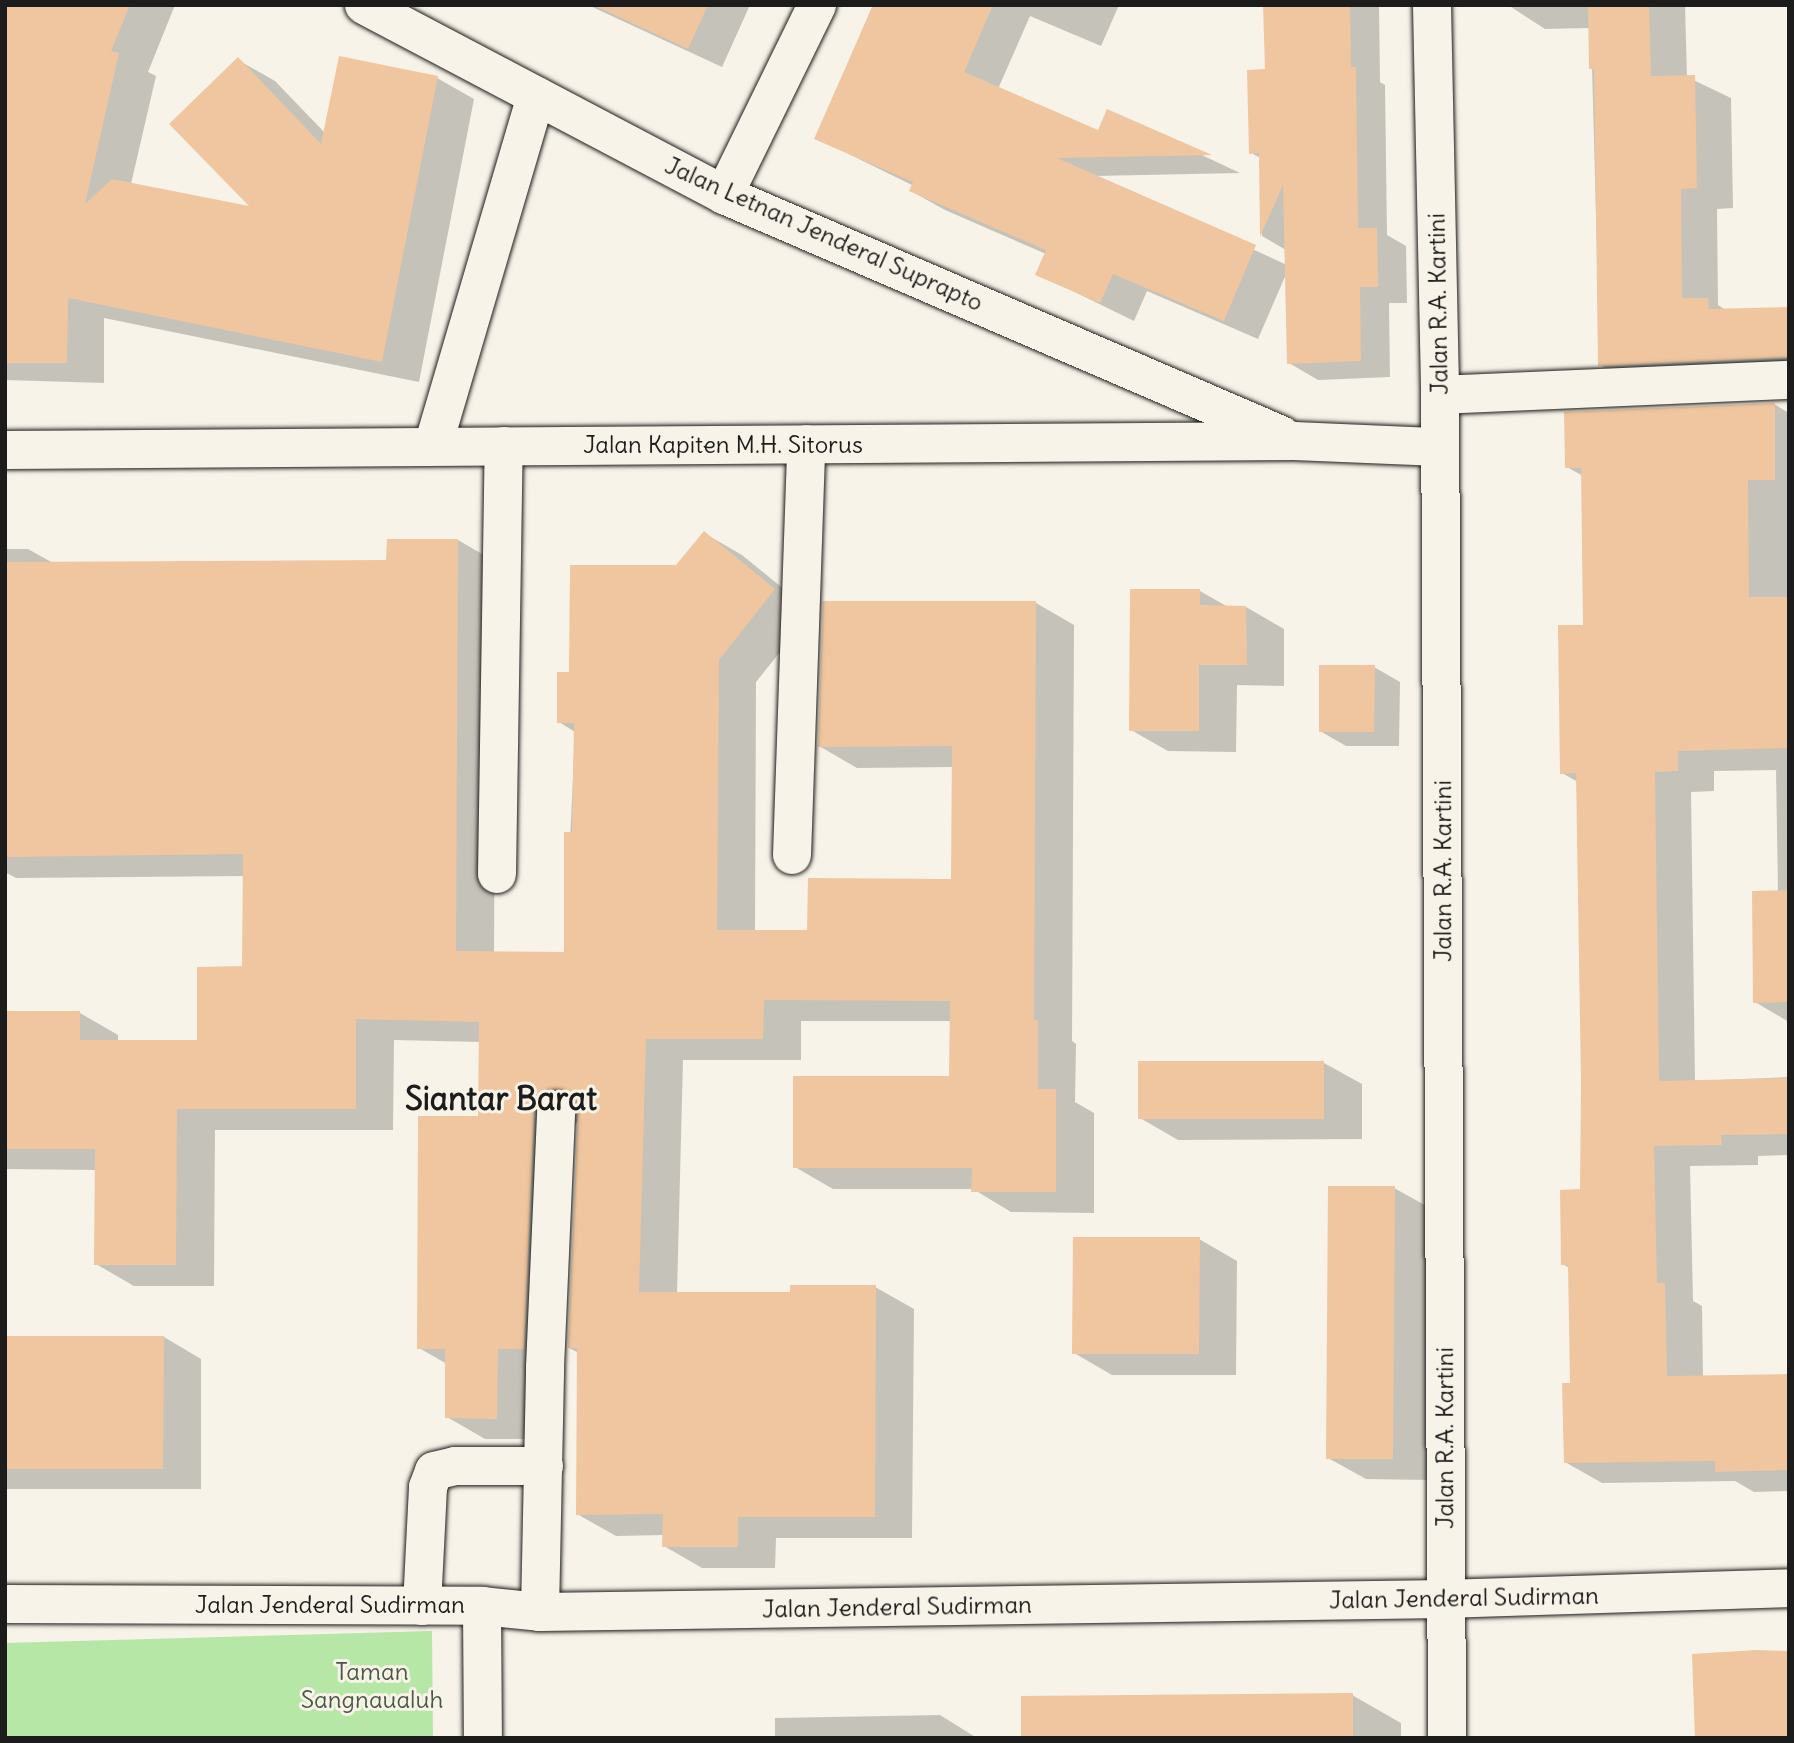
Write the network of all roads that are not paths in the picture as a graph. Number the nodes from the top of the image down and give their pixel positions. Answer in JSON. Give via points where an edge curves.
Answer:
{"nodes":[{"id":1,"x":364,"y":5,"type":"edge"},
{"id":2,"x":817,"y":5,"type":"edge"},
{"id":3,"x":1432,"y":5,"type":"edge"},
{"id":4,"x":536,"y":96,"type":"junction"},
{"id":5,"x":724,"y":195,"type":"junction"},
{"id":6,"x":1789,"y":380,"type":"edge"},
{"id":7,"x":1440,"y":395,"type":"junction"},
{"id":8,"x":1294,"y":441,"type":"junction"},
{"id":9,"x":806,"y":444,"type":"junction"},
{"id":10,"x":433,"y":446,"type":"junction"},
{"id":11,"x":505,"y":446,"type":"junction"},
{"id":12,"x":1440,"y":447,"type":"junction"},
{"id":13,"x":5,"y":450,"type":"edge"},
{"id":14,"x":792,"y":855,"type":"dead end"},
{"id":15,"x":497,"y":874,"type":"dead end"},
{"id":16,"x":556,"y":1110,"type":"dead end"},
{"id":17,"x":544,"y":1466,"type":"junction"},
{"id":18,"x":1789,"y":1588,"type":"edge"},
{"id":19,"x":1446,"y":1599,"type":"junction"},
{"id":20,"x":5,"y":1604,"type":"edge"},
{"id":21,"x":422,"y":1606,"type":"junction"},
{"id":22,"x":482,"y":1606,"type":"junction"},
{"id":23,"x":540,"y":1612,"type":"junction"},
{"id":24,"x":483,"y":1738,"type":"edge"},
{"id":25,"x":1447,"y":1738,"type":"edge"}],
"edges":[{"from":1,"to":4,"type":"street","name":"Jalan Letnan Jenderal Suprapto"},
{"from":2,"to":5,"type":"street"},
{"from":3,"to":7,"type":"street","name":"Jalan R.A. Kartini"},
{"from":4,"to":5,"type":"street","name":"Jalan Letnan Jenderal Suprapto"},
{"from":4,"to":10,"type":"street"},
{"from":5,"to":8,"type":"street","name":"Jalan Letnan Jenderal Suprapto"},
{"from":6,"to":7,"type":"street"},
{"from":7,"to":12,"type":"street","name":"Jalan R.A. Kartini"},
{"from":8,"to":9,"type":"street","name":"Jalan Kapiten M.H. Sitorus"},
{"from":8,"to":12,"type":"street","name":"Jalan Kapiten M.H. Sitorus"},
{"from":9,"to":11,"type":"street","name":"Jalan Kapiten M.H. Sitorus"},
{"from":9,"to":14,"type":"street"},
{"from":10,"to":11,"type":"street","name":"Jalan Kapiten M.H. Sitorus"},
{"from":10,"to":13,"type":"street","name":"Jalan Kapiten M.H. Sitorus"},
{"from":11,"to":15,"type":"street"},
{"from":12,"to":19,"type":"street","name":"Jalan R.A. Kartini"},
{"from":16,"to":17,"type":"street"},
{"from":17,"to":21,"type":"street","via":[[455,1466],[433,1471],[428,1488]]},
{"from":17,"to":23,"type":"street"},
{"from":18,"to":19,"type":"street","name":"Jalan Jenderal Sudirman"},
{"from":19,"to":23,"type":"street","name":"Jalan Jenderal Sudirman"},
{"from":19,"to":25,"type":"street","name":"Jalan R.A. Kartini"},
{"from":20,"to":21,"type":"street","name":"Jalan Jenderal Sudirman"},
{"from":21,"to":22,"type":"street","name":"Jalan Jenderal Sudirman"},
{"from":22,"to":23,"type":"street","name":"Jalan Jenderal Sudirman"},
{"from":22,"to":24,"type":"street"}]}
